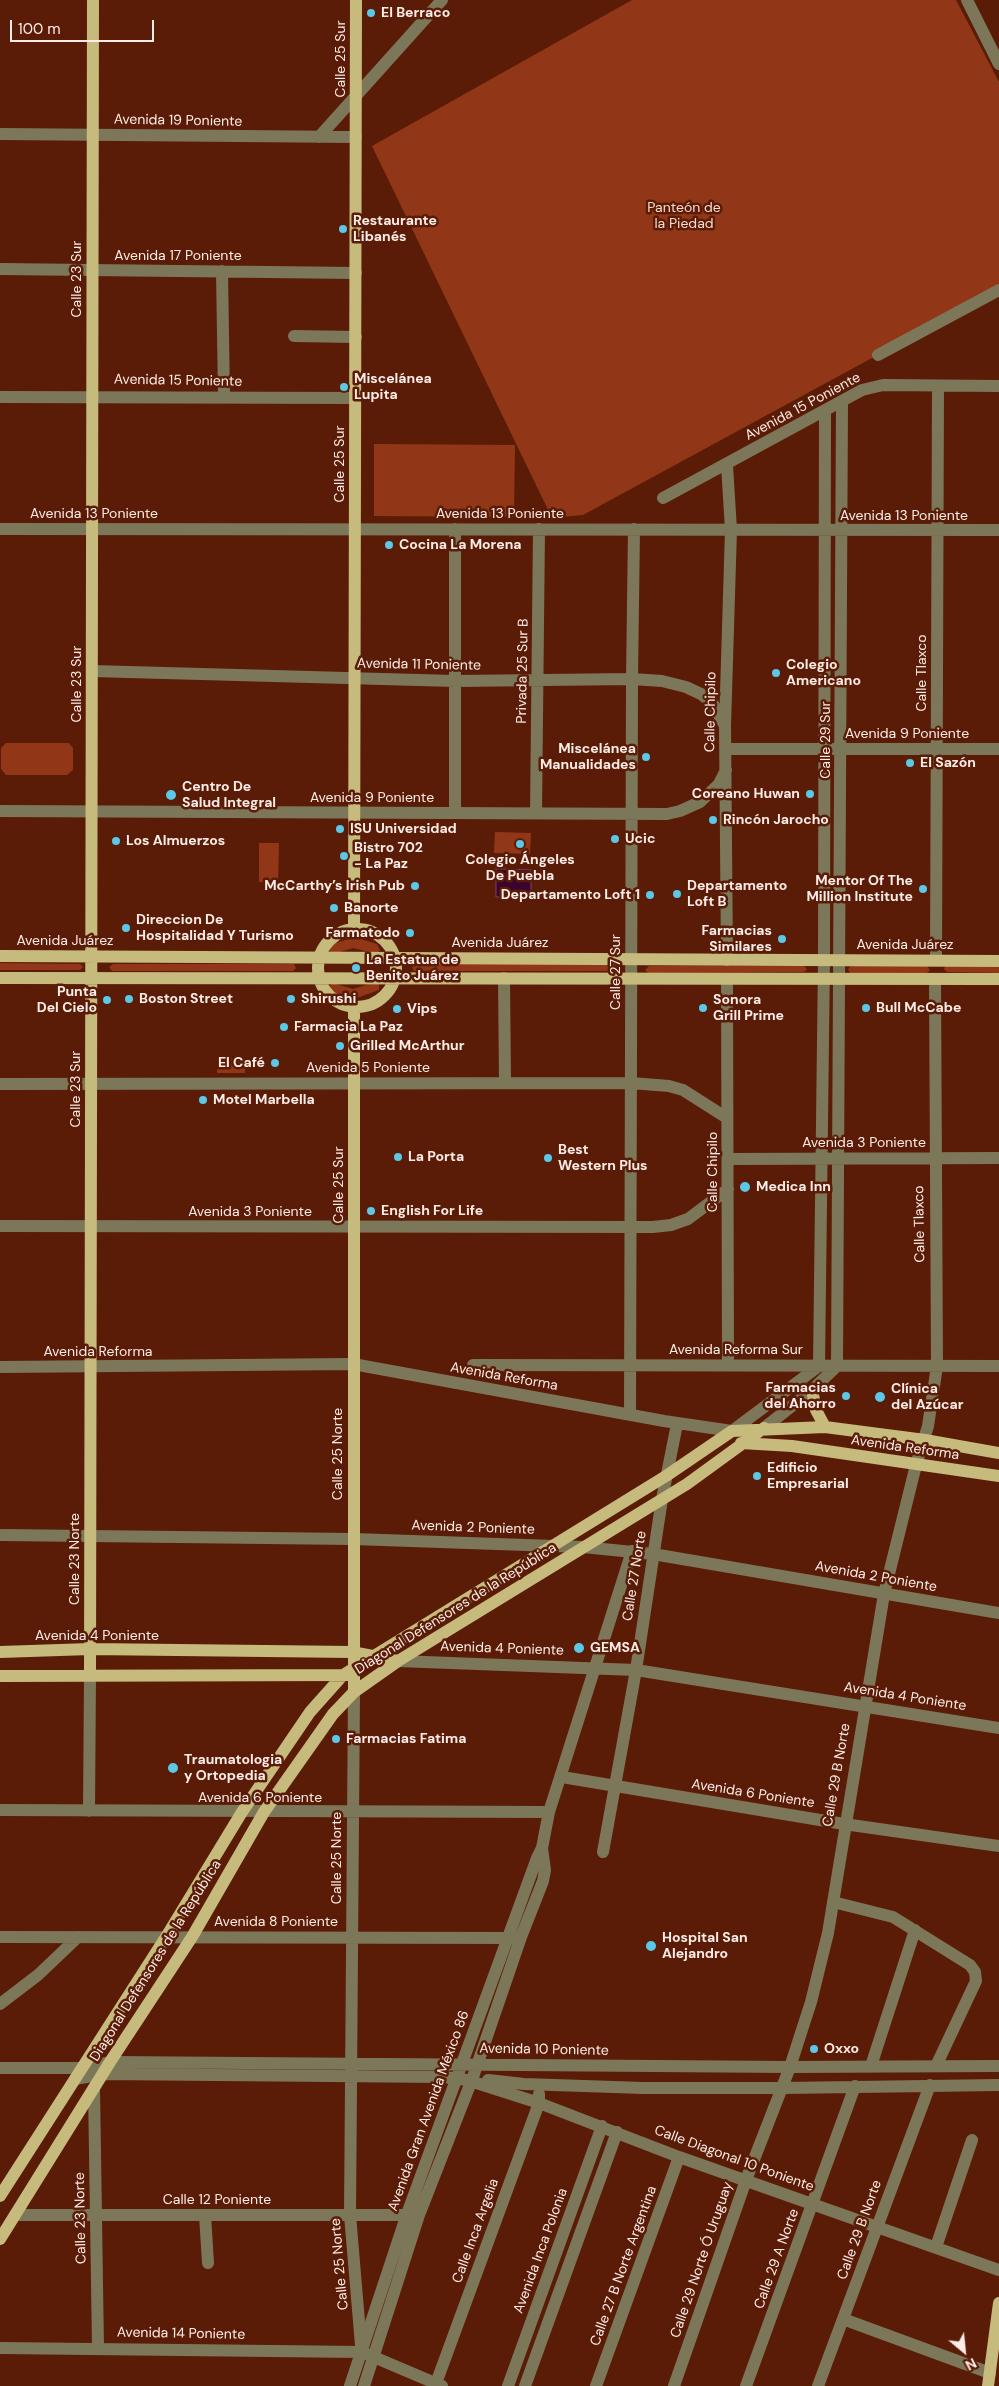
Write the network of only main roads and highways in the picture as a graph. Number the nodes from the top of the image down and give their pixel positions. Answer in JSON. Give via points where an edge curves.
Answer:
{"nodes":[{"id":1,"x":93,"y":0,"type":"edge"},
{"id":2,"x":356,"y":0,"type":"edge"},
{"id":3,"x":354,"y":929,"type":"junction"},
{"id":4,"x":0,"y":956,"type":"edge"},
{"id":5,"x":91,"y":956,"type":"junction"},
{"id":6,"x":319,"y":957,"type":"junction"},
{"id":7,"x":395,"y":957,"type":"junction"},
{"id":8,"x":999,"y":961,"type":"edge"},
{"id":9,"x":0,"y":978,"type":"edge"},
{"id":10,"x":91,"y":978,"type":"junction"},
{"id":11,"x":319,"y":978,"type":"junction"},
{"id":12,"x":394,"y":978,"type":"junction"},
{"id":13,"x":999,"y":979,"type":"edge"},
{"id":14,"x":354,"y":1006,"type":"junction"},
{"id":15,"x":353,"y":1364,"type":"joint"},
{"id":16,"x":90,"y":1367,"type":"joint"},
{"id":17,"x":812,"y":1390,"type":"road end"},
{"id":18,"x":824,"y":1427,"type":"junction"},
{"id":19,"x":764,"y":1428,"type":"junction"},
{"id":20,"x":732,"y":1431,"type":"joint"},
{"id":21,"x":716,"y":1443,"type":"junction"},
{"id":22,"x":744,"y":1443,"type":"junction"},
{"id":23,"x":999,"y":1453,"type":"edge"},
{"id":24,"x":999,"y":1476,"type":"edge"},
{"id":25,"x":90,"y":1649,"type":"junction"},
{"id":26,"x":0,"y":1652,"type":"edge"},
{"id":27,"x":352,"y":1652,"type":"junction"},
{"id":28,"x":373,"y":1656,"type":"junction"},
{"id":29,"x":398,"y":1661,"type":"junction"},
{"id":30,"x":350,"y":1673,"type":"junction"},
{"id":31,"x":90,"y":1675,"type":"junction"},
{"id":32,"x":0,"y":1676,"type":"edge"},
{"id":33,"x":374,"y":1678,"type":"junction"},
{"id":34,"x":354,"y":1692,"type":"junction"},
{"id":35,"x":0,"y":2196,"type":"edge"},
{"id":36,"x":0,"y":2239,"type":"edge"},
{"id":37,"x":999,"y":2303,"type":"edge"},
{"id":38,"x":989,"y":2380,"type":"edge"}],
"edges":[{"from":1,"to":5,"type":"main road","name":"Calle 23 Sur"},
{"from":2,"to":3,"type":"main road","name":"Calle 25 Sur"},
{"from":3,"to":6,"type":"main road","via":[[332,937]]},
{"from":3,"to":7,"type":"main road","via":[[375,933],[384,939]]},
{"from":4,"to":5,"type":"main road","name":"Avenida Juárez"},
{"from":5,"to":6,"type":"main road","name":"Avenida Juárez"},
{"from":5,"to":10,"type":"main road","name":"Calle 23 Sur"},
{"from":6,"to":7,"type":"main road","name":"Avenida Juárez"},
{"from":6,"to":11,"type":"main road"},
{"from":7,"to":8,"type":"main road","name":"Avenida Juárez"},
{"from":7,"to":12,"type":"main road"},
{"from":9,"to":10,"type":"main road"},
{"from":10,"to":11,"type":"main road"},
{"from":10,"to":16,"type":"main road","name":"Calle 23 Sur"},
{"from":11,"to":12,"type":"main road"},
{"from":11,"to":14,"type":"main road","via":[[335,1000]]},
{"from":12,"to":13,"type":"main road"},
{"from":12,"to":14,"type":"main road","via":[[383,996],[375,1002]]},
{"from":14,"to":15,"type":"main road","name":"Calle 25 Sur"},
{"from":15,"to":27,"type":"main road","name":"Calle 25 Norte"},
{"from":16,"to":25,"type":"main road","name":"Calle 23 Norte"},
{"from":17,"to":18,"type":"main road"},
{"from":18,"to":19,"type":"main road","name":"Avenida Reforma"},
{"from":18,"to":23,"type":"main road","name":"Avenida Reforma"},
{"from":19,"to":20,"type":"main road","name":"Avenida Reforma"},
{"from":19,"to":22,"type":"main road","name":"Diagonal Defensores de la República"},
{"from":20,"to":21,"type":"main road","name":"Diagonal Defensores de la República"},
{"from":21,"to":22,"type":"main road","name":"Avenida Reforma"},
{"from":21,"to":28,"type":"main road","name":"Diagonal Defensores de la República"},
{"from":22,"to":24,"type":"main road","name":"Avenida Reforma","via":[[792,1446]]},
{"from":22,"to":29,"type":"main road","name":"Diagonal Defensores de la República","via":[[662,1499]]},
{"from":25,"to":26,"type":"main road","name":"Avenida 4 Poniente"},
{"from":25,"to":27,"type":"main road","name":"Avenida 4 Poniente"},
{"from":25,"to":31,"type":"main road","name":"Calle 23 Norte"},
{"from":27,"to":28,"type":"main road","name":"Avenida 4 Poniente"},
{"from":27,"to":30,"type":"main road","name":"Calle 25 Norte"},
{"from":28,"to":29,"type":"main road","name":"Avenida 4 Poniente"},
{"from":28,"to":30,"type":"main road","name":"Diagonal Defensores de la República"},
{"from":29,"to":33,"type":"main road","name":"Diagonal Defensores de la República"},
{"from":30,"to":31,"type":"main road"},
{"from":30,"to":33,"type":"main road"},
{"from":30,"to":34,"type":"main road","name":"Calle 25 Norte"},
{"from":30,"to":35,"type":"main road","name":"Diagonal Defensores de la República","via":[[310,1712],[242,1812]]},
{"from":31,"to":32,"type":"main road"},
{"from":33,"to":34,"type":"main road","name":"Diagonal Defensores de la República"},
{"from":34,"to":36,"type":"main road","name":"Diagonal Defensores de la República","via":[[333,1714],[264,1812],[192,1937]]},
{"from":37,"to":38,"type":"main road"}]}
